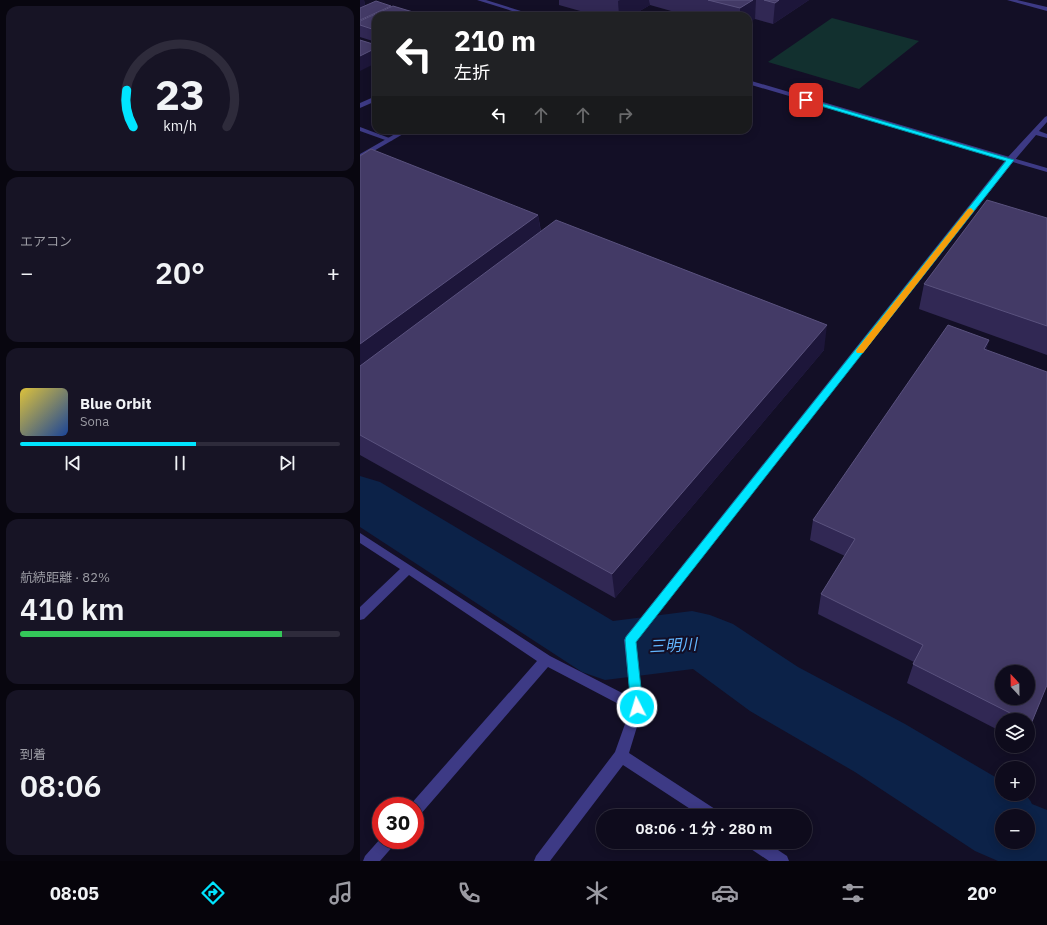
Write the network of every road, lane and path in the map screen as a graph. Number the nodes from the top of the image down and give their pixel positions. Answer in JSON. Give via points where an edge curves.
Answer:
{"nodes":[{"id":1,"x":480,"y":0,"type":"edge"},
{"id":2,"x":1010,"y":0,"type":"edge"},
{"id":3,"x":1047,"y":9,"type":"edge"},
{"id":4,"x":519,"y":12,"type":"edge"},
{"id":5,"x":752,"y":83,"type":"edge"},
{"id":6,"x":372,"y":100,"type":"edge"},
{"id":7,"x":360,"y":106,"type":"edge"},
{"id":8,"x":1047,"y":118,"type":"edge"},
{"id":9,"x":360,"y":129,"type":"edge"},
{"id":10,"x":1035,"y":132,"type":"junction"},
{"id":11,"x":372,"y":133,"type":"edge"},
{"id":12,"x":374,"y":134,"type":"edge"},
{"id":13,"x":400,"y":134,"type":"edge"},
{"id":14,"x":1047,"y":136,"type":"edge"},
{"id":15,"x":390,"y":140,"type":"junction"},
{"id":16,"x":360,"y":157,"type":"edge"},
{"id":17,"x":1010,"y":160,"type":"junction"},
{"id":18,"x":1047,"y":170,"type":"edge"},
{"id":19,"x":360,"y":537,"type":"edge"},
{"id":20,"x":408,"y":569,"type":"junction"},
{"id":21,"x":360,"y":615,"type":"edge"},
{"id":22,"x":546,"y":660,"type":"junction"},
{"id":23,"x":637,"y":707,"type":"junction"},
{"id":24,"x":621,"y":756,"type":"junction"},
{"id":25,"x":424,"y":800,"type":"edge"},
{"id":26,"x":702,"y":809,"type":"edge"},
{"id":27,"x":381,"y":849,"type":"edge"},
{"id":28,"x":764,"y":849,"type":"edge"},
{"id":29,"x":370,"y":861,"type":"edge"},
{"id":30,"x":541,"y":861,"type":"edge"},
{"id":31,"x":782,"y":861,"type":"edge"}],
"edges":[{"from":1,"to":4,"type":"street"},
{"from":2,"to":3,"type":"street"},
{"from":5,"to":17,"type":"street"},
{"from":6,"to":7,"type":"street"},
{"from":8,"to":10,"type":"street"},
{"from":9,"to":11,"type":"street"},
{"from":10,"to":14,"type":"street"},
{"from":10,"to":17,"type":"street"},
{"from":12,"to":15,"type":"street"},
{"from":13,"to":15,"type":"street"},
{"from":15,"to":16,"type":"street"},
{"from":17,"to":18,"type":"street"},
{"from":17,"to":23,"type":"street","via":[[630,640]]},
{"from":19,"to":20,"type":"street"},
{"from":20,"to":21,"type":"street"},
{"from":20,"to":22,"type":"street"},
{"from":22,"to":23,"type":"street"},
{"from":22,"to":25,"type":"street"},
{"from":23,"to":24,"type":"street"},
{"from":24,"to":26,"type":"street"},
{"from":24,"to":30,"type":"street"},
{"from":27,"to":29,"type":"street"},
{"from":28,"to":31,"type":"street"}]}
